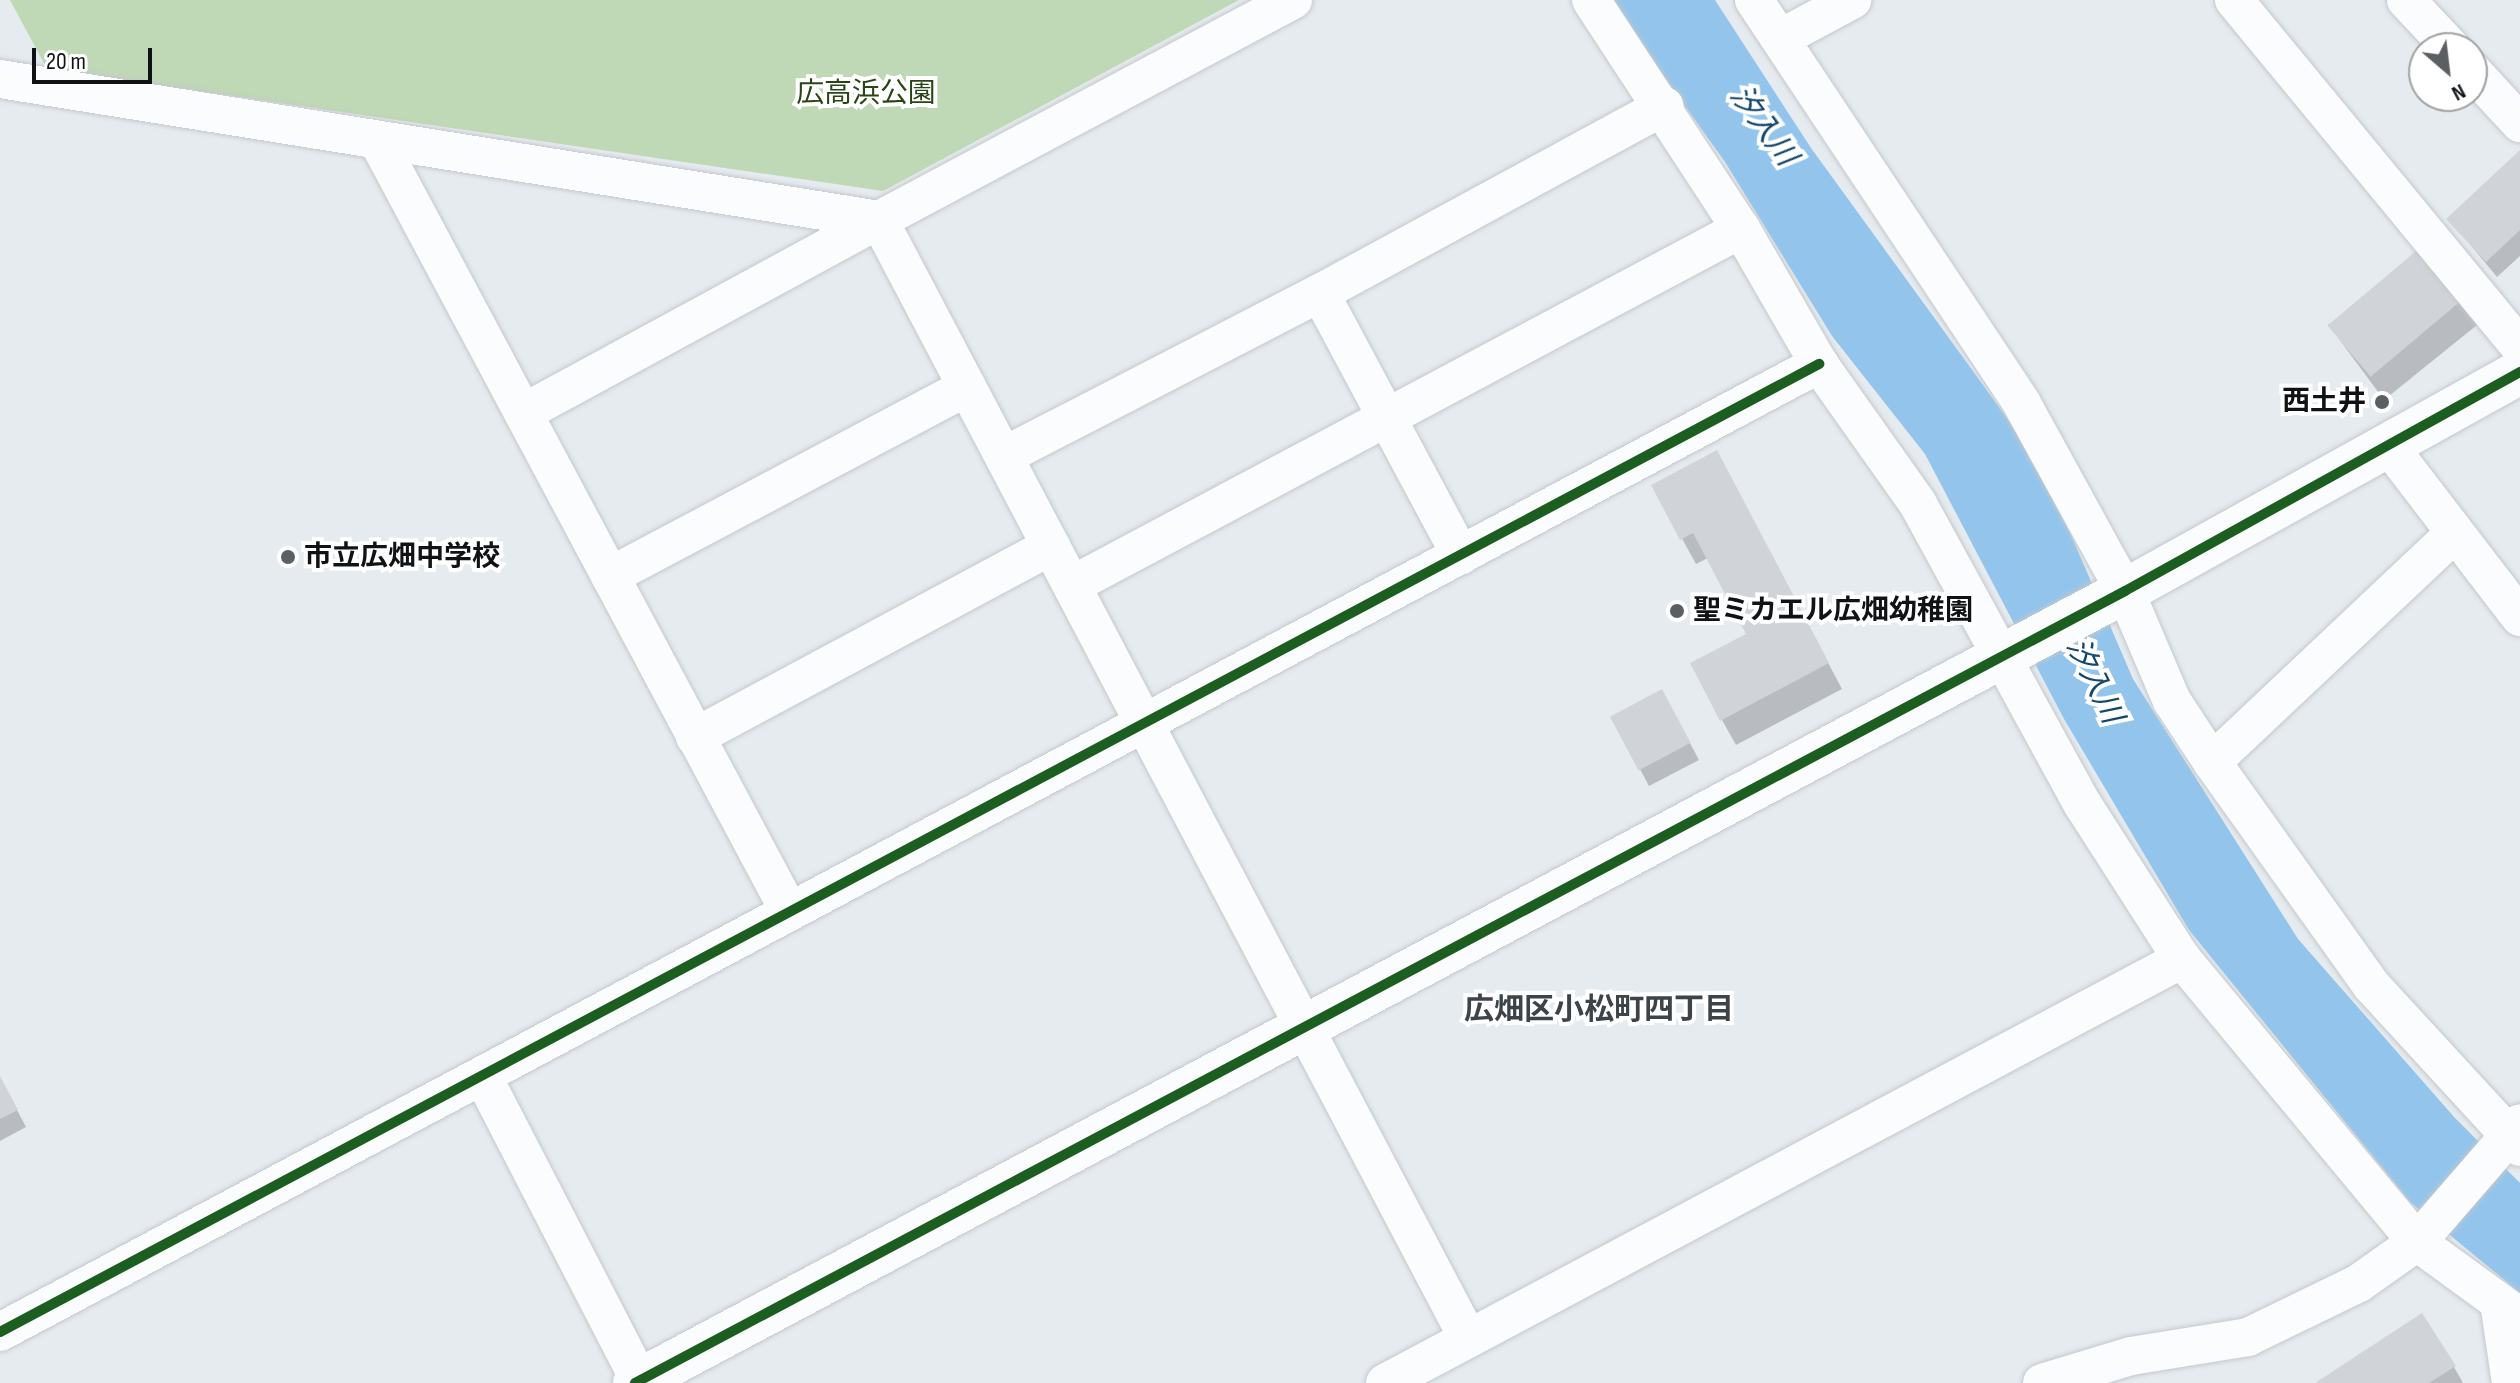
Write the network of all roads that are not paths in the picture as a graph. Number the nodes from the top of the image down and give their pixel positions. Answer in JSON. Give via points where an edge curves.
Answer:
{"nodes":[{"id":1,"x":1293,"y":0,"type":"edge"},
{"id":2,"x":1591,"y":0,"type":"edge"},
{"id":3,"x":1754,"y":0,"type":"edge"},
{"id":4,"x":1852,"y":0,"type":"edge"},
{"id":5,"x":2234,"y":0,"type":"edge"},
{"id":6,"x":2406,"y":0,"type":"edge"},
{"id":7,"x":2436,"y":32,"type":"edge"},
{"id":8,"x":1781,"y":38,"type":"junction"},
{"id":9,"x":3,"y":84,"type":"edge"},
{"id":10,"x":2488,"y":88,"type":"edge"},
{"id":11,"x":1664,"y":106,"type":"junction"},
{"id":12,"x":2520,"y":123,"type":"edge"},
{"id":13,"x":379,"y":143,"type":"junction"},
{"id":14,"x":879,"y":220,"type":"junction"},
{"id":15,"x":1741,"y":229,"type":"junction"},
{"id":16,"x":1320,"y":293,"type":"junction"},
{"id":17,"x":2520,"y":347,"type":"edge"},
{"id":18,"x":1819,"y":364,"type":"junction"},
{"id":19,"x":2520,"y":372,"type":"edge"},
{"id":20,"x":967,"y":387,"type":"junction"},
{"id":21,"x":523,"y":413,"type":"junction"},
{"id":22,"x":1386,"y":416,"type":"junction"},
{"id":23,"x":2388,"y":445,"type":"junction"},
{"id":24,"x":1004,"y":456,"type":"junction"},
{"id":25,"x":2455,"y":533,"type":"junction"},
{"id":26,"x":1051,"y":546,"type":"junction"},
{"id":27,"x":1461,"y":556,"type":"junction"},
{"id":28,"x":610,"y":576,"type":"junction"},
{"id":29,"x":1072,"y":585,"type":"junction"},
{"id":30,"x":2125,"y":591,"type":"junction"},
{"id":31,"x":2520,"y":617,"type":"edge"},
{"id":32,"x":2003,"y":656,"type":"junction"},
{"id":33,"x":1146,"y":725,"type":"junction"},
{"id":34,"x":695,"y":737,"type":"junction"},
{"id":35,"x":2212,"y":762,"type":"junction"},
{"id":36,"x":789,"y":911,"type":"junction"},
{"id":37,"x":2182,"y":959,"type":"junction"},
{"id":38,"x":1304,"y":1027,"type":"junction"},
{"id":39,"x":483,"y":1077,"type":"junction"},
{"id":40,"x":2516,"y":1136,"type":"edge"},
{"id":41,"x":2417,"y":1242,"type":"junction"},
{"id":42,"x":2510,"y":1310,"type":"edge"},
{"id":43,"x":0,"y":1332,"type":"edge"},
{"id":44,"x":1468,"y":1338,"type":"junction"},
{"id":45,"x":638,"y":1382,"type":"edge"},
{"id":46,"x":1385,"y":1383,"type":"edge"},
{"id":47,"x":2042,"y":1383,"type":"edge"},
{"id":48,"x":2511,"y":1383,"type":"edge"}],
"edges":[{"from":1,"to":14,"type":"street"},
{"from":2,"to":11,"type":"street"},
{"from":3,"to":8,"type":"street"},
{"from":4,"to":8,"type":"street"},
{"from":5,"to":17,"type":"street"},
{"from":6,"to":7,"type":"street"},
{"from":8,"to":30,"type":"street","via":[[2022,404]]},
{"from":9,"to":13,"type":"street"},
{"from":10,"to":12,"type":"street"},
{"from":11,"to":15,"type":"street"},
{"from":11,"to":16,"type":"street"},
{"from":13,"to":14,"type":"street"},
{"from":13,"to":21,"type":"street"},
{"from":14,"to":20,"type":"street"},
{"from":14,"to":21,"type":"street"},
{"from":15,"to":18,"type":"street"},
{"from":15,"to":22,"type":"street"},
{"from":16,"to":22,"type":"street"},
{"from":16,"to":24,"type":"street"},
{"from":18,"to":27,"type":"street"},
{"from":18,"to":32,"type":"street","via":[[1918,504]]},
{"from":19,"to":23,"type":"street"},
{"from":20,"to":24,"type":"street"},
{"from":20,"to":28,"type":"street"},
{"from":21,"to":28,"type":"street"},
{"from":22,"to":27,"type":"street"},
{"from":22,"to":29,"type":"street"},
{"from":23,"to":25,"type":"street"},
{"from":23,"to":30,"type":"street"},
{"from":24,"to":26,"type":"street"},
{"from":25,"to":31,"type":"street"},
{"from":25,"to":35,"type":"street"},
{"from":26,"to":29,"type":"street"},
{"from":26,"to":34,"type":"street"},
{"from":27,"to":33,"type":"street"},
{"from":28,"to":34,"type":"street"},
{"from":29,"to":33,"type":"street"},
{"from":30,"to":32,"type":"street"},
{"from":30,"to":35,"type":"street","via":[[2172,701]]},
{"from":32,"to":37,"type":"street","via":[[2083,805]]},
{"from":32,"to":38,"type":"street"},
{"from":33,"to":36,"type":"street"},
{"from":33,"to":38,"type":"street"},
{"from":34,"to":36,"type":"street"},
{"from":35,"to":40,"type":"street","via":[[2371,985]]},
{"from":36,"to":39,"type":"street"},
{"from":37,"to":41,"type":"street"},
{"from":37,"to":44,"type":"street"},
{"from":38,"to":44,"type":"street"},
{"from":38,"to":45,"type":"street"},
{"from":39,"to":43,"type":"street"},
{"from":39,"to":45,"type":"street"},
{"from":40,"to":41,"type":"street"},
{"from":41,"to":42,"type":"street"},
{"from":41,"to":47,"type":"street","via":[[2359,1283],[2248,1337],[2131,1356]]},
{"from":42,"to":48,"type":"street"},
{"from":44,"to":46,"type":"street"}]}
